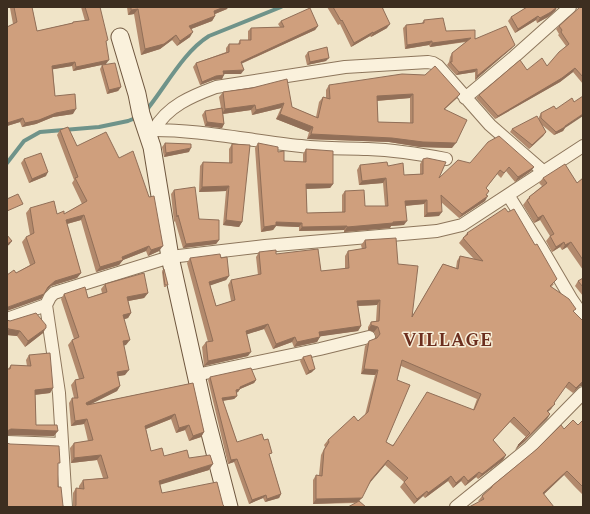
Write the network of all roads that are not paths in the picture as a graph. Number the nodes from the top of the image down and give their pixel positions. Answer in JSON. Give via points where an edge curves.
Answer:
{"nodes":[{"id":1,"x":570,"y":7,"type":"edge"},
{"id":2,"x":120,"y":37,"type":"dead end"},
{"id":3,"x":465,"y":98,"type":"junction"},
{"id":4,"x":150,"y":130,"type":"junction"},
{"id":5,"x":583,"y":146,"type":"edge"},
{"id":6,"x":446,"y":159,"type":"dead end"},
{"id":7,"x":544,"y":172,"type":"junction"},
{"id":8,"x":508,"y":195,"type":"junction"},
{"id":9,"x":170,"y":257,"type":"junction"},
{"id":10,"x":46,"y":305,"type":"junction"},
{"id":11,"x":583,"y":316,"type":"edge"},
{"id":12,"x":7,"y":319,"type":"edge"},
{"id":13,"x":369,"y":337,"type":"dead end"},
{"id":14,"x":196,"y":375,"type":"junction"},
{"id":15,"x":583,"y":393,"type":"edge"},
{"id":16,"x":7,"y":442,"type":"edge"},
{"id":17,"x":62,"y":444,"type":"junction"},
{"id":18,"x":66,"y":507,"type":"edge"},
{"id":19,"x":229,"y":507,"type":"edge"},
{"id":20,"x":456,"y":507,"type":"edge"}],
"edges":[{"from":1,"to":3,"type":"street"},
{"from":2,"to":4,"type":"street","via":[[141,114]]},
{"from":3,"to":4,"type":"street","via":[[433,63],[345,68],[216,87],[169,110]]},
{"from":3,"to":7,"type":"street","via":[[490,125]]},
{"from":4,"to":6,"type":"street","via":[[176,130],[317,148],[410,152]]},
{"from":4,"to":9,"type":"street"},
{"from":5,"to":7,"type":"street"},
{"from":7,"to":8,"type":"street"},
{"from":8,"to":9,"type":"street","via":[[462,225],[437,231]]},
{"from":8,"to":11,"type":"street"},
{"from":9,"to":10,"type":"street","via":[[54,293]]},
{"from":9,"to":14,"type":"street"},
{"from":10,"to":12,"type":"street"},
{"from":10,"to":17,"type":"street","via":[[59,393]]},
{"from":13,"to":14,"type":"street"},
{"from":14,"to":19,"type":"street"},
{"from":15,"to":20,"type":"street","via":[[529,448]]},
{"from":16,"to":17,"type":"street"},
{"from":17,"to":18,"type":"street"}]}
